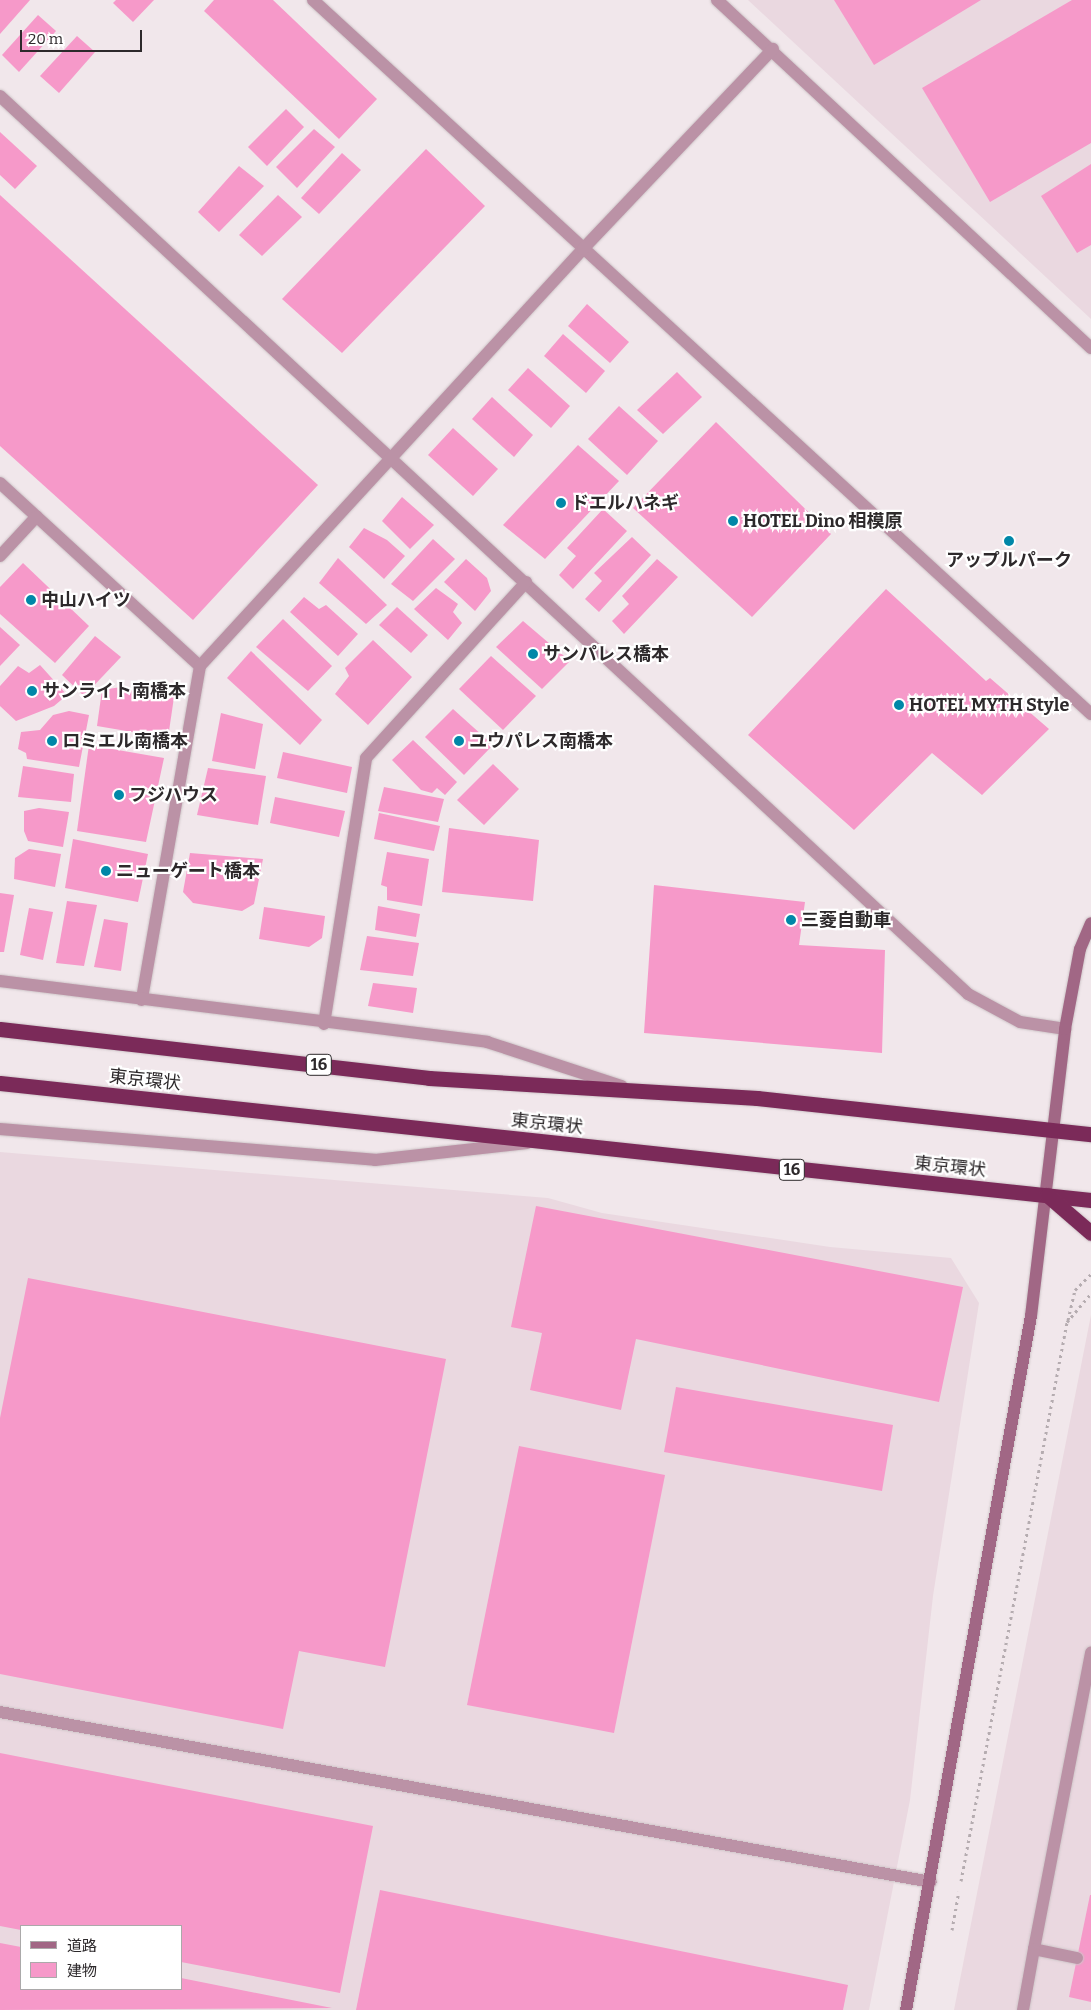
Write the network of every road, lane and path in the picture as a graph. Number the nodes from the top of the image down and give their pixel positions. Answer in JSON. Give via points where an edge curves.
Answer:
{"nodes":[{"id":1,"x":313,"y":0,"type":"edge"},
{"id":2,"x":718,"y":0,"type":"edge"},
{"id":3,"x":773,"y":49,"type":"junction"},
{"id":4,"x":0,"y":96,"type":"edge"},
{"id":5,"x":583,"y":248,"type":"junction"},
{"id":6,"x":1091,"y":348,"type":"edge"},
{"id":7,"x":394,"y":458,"type":"junction"},
{"id":8,"x":0,"y":483,"type":"edge"},
{"id":9,"x":37,"y":516,"type":"junction"},
{"id":10,"x":0,"y":556,"type":"edge"},
{"id":11,"x":526,"y":582,"type":"junction"},
{"id":12,"x":200,"y":666,"type":"junction"},
{"id":13,"x":1091,"y":714,"type":"edge"},
{"id":14,"x":1091,"y":923,"type":"edge"},
{"id":15,"x":0,"y":981,"type":"edge"},
{"id":16,"x":142,"y":1000,"type":"junction"},
{"id":17,"x":324,"y":1024,"type":"junction"},
{"id":18,"x":0,"y":1029,"type":"edge"},
{"id":19,"x":1065,"y":1029,"type":"junction"},
{"id":20,"x":0,"y":1083,"type":"edge"},
{"id":21,"x":638,"y":1092,"type":"junction"},
{"id":22,"x":0,"y":1129,"type":"edge"},
{"id":23,"x":1053,"y":1129,"type":"junction"},
{"id":24,"x":1091,"y":1134,"type":"edge"},
{"id":25,"x":536,"y":1142,"type":"junction"},
{"id":26,"x":1047,"y":1195,"type":"junction"},
{"id":27,"x":1091,"y":1200,"type":"edge"},
{"id":28,"x":1091,"y":1233,"type":"edge"},
{"id":29,"x":1091,"y":1274,"type":"edge"},
{"id":30,"x":1091,"y":1293,"type":"edge"},
{"id":31,"x":1067,"y":1322,"type":"junction"},
{"id":32,"x":1091,"y":1652,"type":"edge"},
{"id":33,"x":0,"y":1712,"type":"edge"},
{"id":34,"x":931,"y":1882,"type":"junction"},
{"id":35,"x":951,"y":1932,"type":"dead end"},
{"id":36,"x":1034,"y":1949,"type":"junction"},
{"id":37,"x":1077,"y":1958,"type":"dead end"},
{"id":38,"x":906,"y":2010,"type":"edge"},
{"id":39,"x":1023,"y":2010,"type":"edge"}],
"edges":[{"from":1,"to":5,"type":"street"},
{"from":2,"to":3,"type":"street"},
{"from":3,"to":5,"type":"street"},
{"from":3,"to":6,"type":"street"},
{"from":4,"to":7,"type":"street"},
{"from":5,"to":7,"type":"street"},
{"from":5,"to":13,"type":"street"},
{"from":7,"to":11,"type":"street"},
{"from":7,"to":12,"type":"street"},
{"from":8,"to":9,"type":"street"},
{"from":9,"to":10,"type":"street"},
{"from":9,"to":12,"type":"street"},
{"from":11,"to":17,"type":"street","via":[[366,758]]},
{"from":11,"to":19,"type":"street","via":[[968,994],[1020,1022]]},
{"from":12,"to":16,"type":"street"},
{"from":14,"to":19,"type":"street","via":[[1080,949]]},
{"from":15,"to":16,"type":"street"},
{"from":16,"to":17,"type":"street"},
{"from":17,"to":21,"type":"street","via":[[488,1042]]},
{"from":18,"to":21,"type":"highway","name":"東京環状","number":"16","via":[[429,1078]]},
{"from":19,"to":23,"type":"street"},
{"from":20,"to":25,"type":"highway","name":"東京環状","number":"16"},
{"from":21,"to":23,"type":"highway","name":"東京環状","number":"16","via":[[757,1098]]},
{"from":22,"to":25,"type":"street","via":[[375,1160]]},
{"from":23,"to":24,"type":"highway","name":"東京環状","number":"16"},
{"from":23,"to":26,"type":"street"},
{"from":25,"to":26,"type":"highway","name":"東京環状","number":"16"},
{"from":26,"to":27,"type":"highway","name":"東京環状","number":"16"},
{"from":26,"to":28,"type":"highway"},
{"from":26,"to":34,"type":"street","via":[[1031,1316]]},
{"from":29,"to":31,"type":"path","via":[[1075,1290]]},
{"from":30,"to":31,"type":"path"},
{"from":31,"to":35,"type":"path"},
{"from":32,"to":36,"type":"street"},
{"from":33,"to":34,"type":"street"},
{"from":34,"to":38,"type":"street"},
{"from":36,"to":37,"type":"street"},
{"from":36,"to":39,"type":"street"}]}
